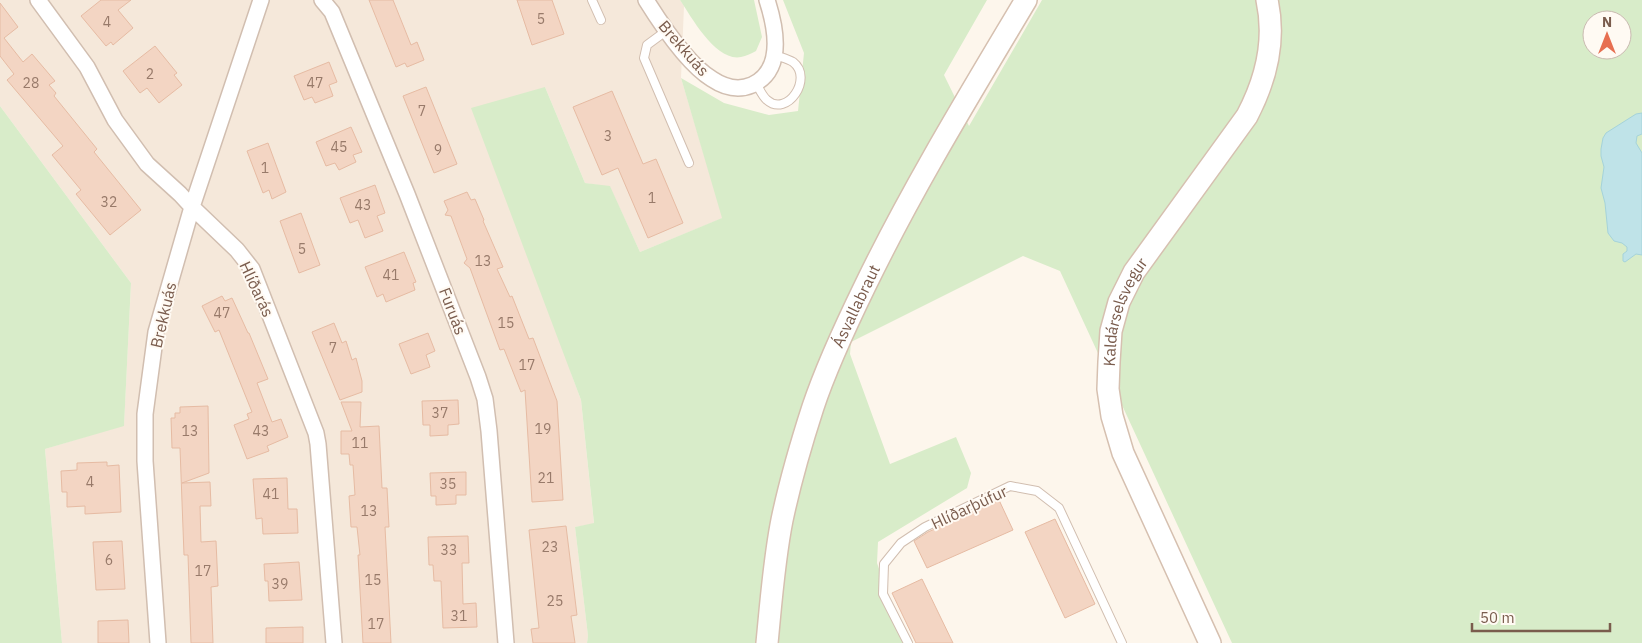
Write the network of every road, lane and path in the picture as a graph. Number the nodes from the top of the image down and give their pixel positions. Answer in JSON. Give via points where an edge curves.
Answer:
{"nodes":[{"id":1,"x":38,"y":0,"type":"edge"},
{"id":2,"x":261,"y":0,"type":"edge"},
{"id":3,"x":322,"y":0,"type":"edge"},
{"id":4,"x":592,"y":0,"type":"edge"},
{"id":5,"x":646,"y":0,"type":"edge"},
{"id":6,"x":767,"y":0,"type":"edge"},
{"id":7,"x":1026,"y":0,"type":"edge"},
{"id":8,"x":1268,"y":0,"type":"edge"},
{"id":9,"x":601,"y":20,"type":"dead end"},
{"id":10,"x":666,"y":31,"type":"junction"},
{"id":11,"x":775,"y":55,"type":"junction"},
{"id":12,"x":756,"y":83,"type":"junction"},
{"id":13,"x":689,"y":163,"type":"dead end"},
{"id":14,"x":192,"y":207,"type":"junction"},
{"id":15,"x":158,"y":643,"type":"edge"},
{"id":16,"x":334,"y":643,"type":"edge"},
{"id":17,"x":506,"y":643,"type":"edge"},
{"id":18,"x":767,"y":643,"type":"edge"},
{"id":19,"x":908,"y":643,"type":"edge"},
{"id":20,"x":1122,"y":643,"type":"edge"},
{"id":21,"x":1210,"y":643,"type":"edge"}],
"edges":[{"from":1,"to":14,"type":"street","name":"Hlíðarás","via":[[87,67],[115,120],[147,164]]},
{"from":2,"to":14,"type":"street","name":"Brekkuás"},
{"from":3,"to":17,"type":"street","name":"Furuás","via":[[332,12],[478,377],[489,431]]},
{"from":4,"to":9,"type":"lane"},
{"from":5,"to":10,"type":"street","name":"Brekkuás"},
{"from":6,"to":11,"type":"street","via":[[772,16]]},
{"from":7,"to":18,"type":"street","name":"Ásvallabraut","via":[[926,168],[842,334],[814,405],[782,520]]},
{"from":8,"to":21,"type":"street","name":"Kaldárselsvegur","via":[[1270,35],[1259,94],[1247,116],[1134,272],[1119,302],[1111,339],[1108,389],[1123,453]]},
{"from":10,"to":12,"type":"street","name":"Brekkuás","via":[[701,72],[711,79],[731,88],[744,88]]},
{"from":10,"to":13,"type":"lane","via":[[646,44],[644,58]]},
{"from":11,"to":12,"type":"street","via":[[771,69]]},
{"from":11,"to":12,"type":"lane","via":[[798,68],[800,88],[795,96],[782,103],[774,103],[767,100]]},
{"from":14,"to":15,"type":"street","name":"Brekkuás","via":[[156,332],[145,414],[145,461]]},
{"from":14,"to":16,"type":"street","name":"Hlíðarás","via":[[252,269],[316,433]]},
{"from":19,"to":20,"type":"lane","name":"Hlíðarþúfur","via":[[883,594],[884,564],[901,543],[925,527],[1010,486],[1037,491],[1060,508]]}]}
